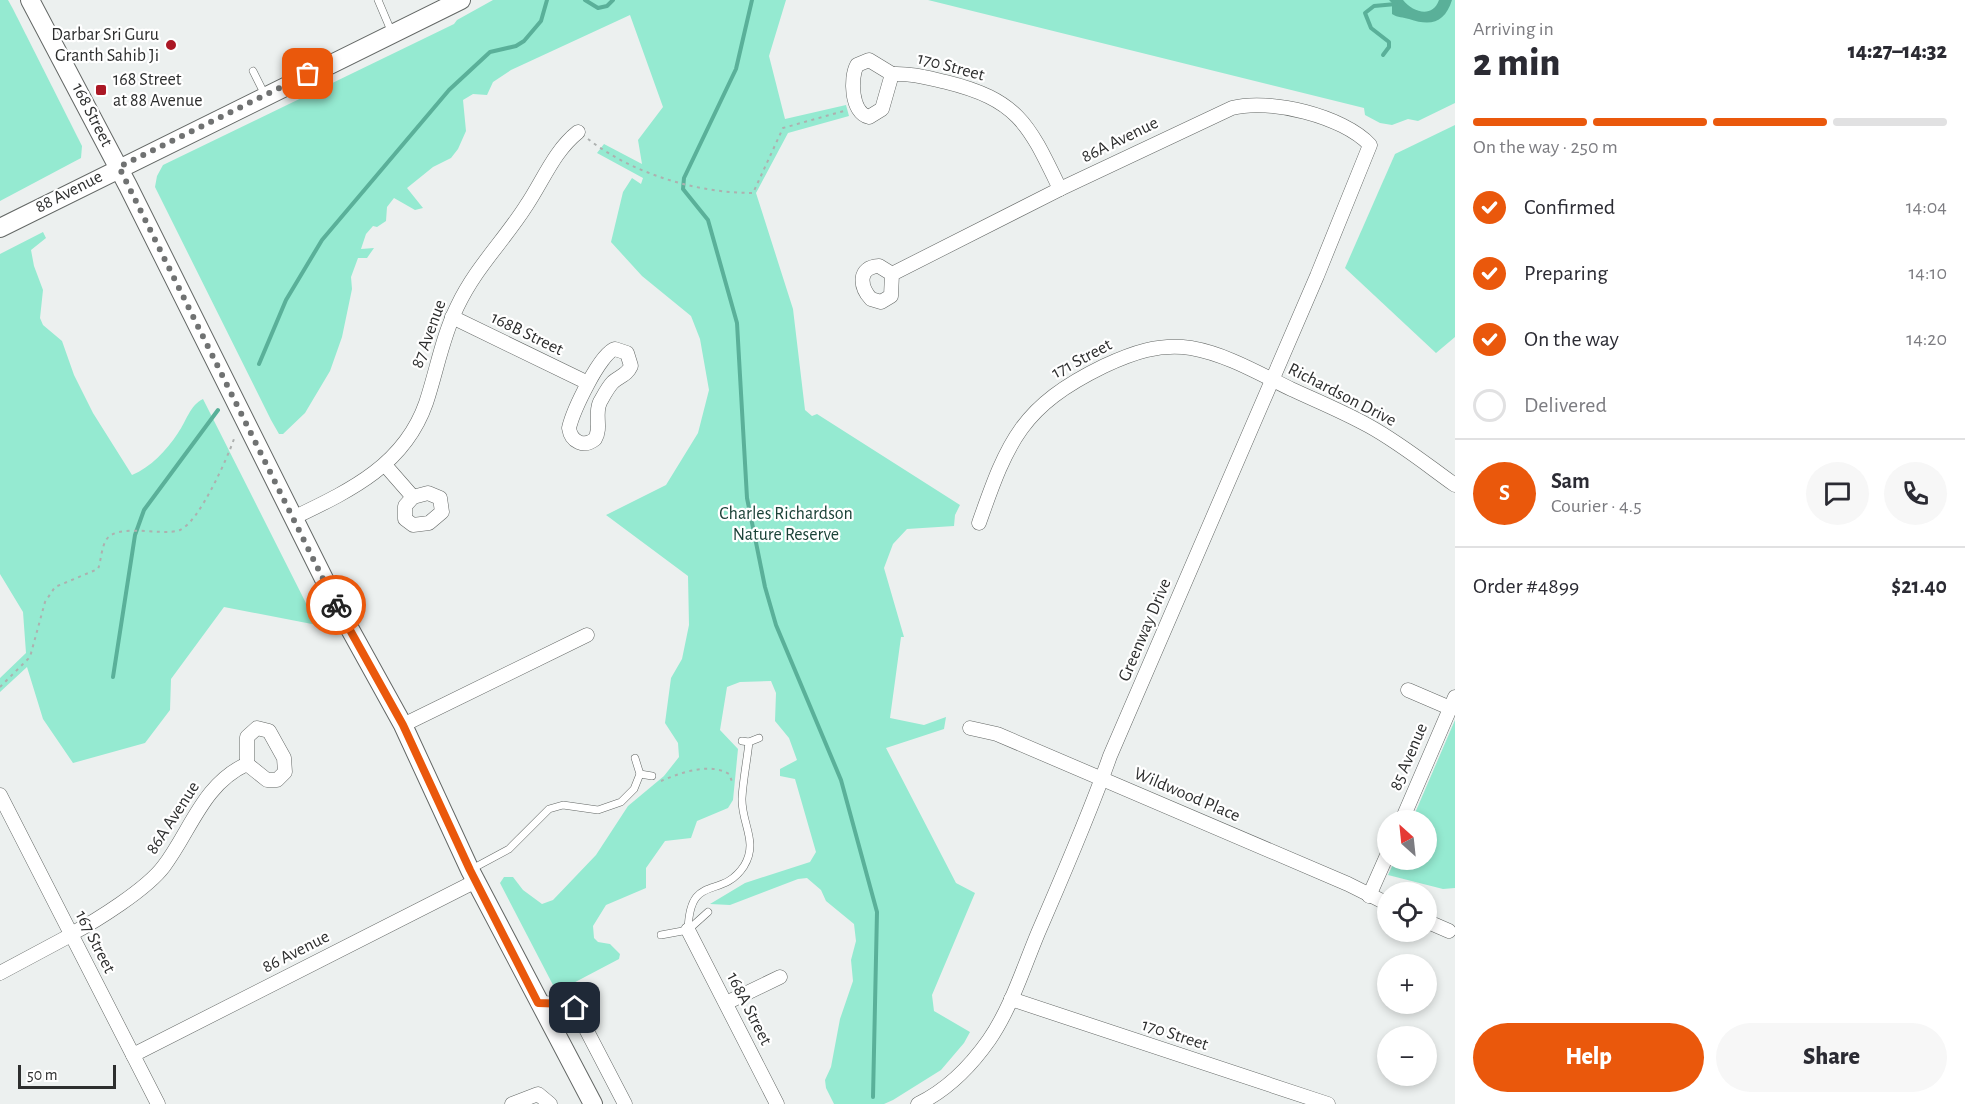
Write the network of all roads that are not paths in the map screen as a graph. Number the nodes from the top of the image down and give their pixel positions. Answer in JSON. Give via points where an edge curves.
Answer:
{"nodes":[{"id":1,"x":30,"y":0,"type":"edge"},
{"id":2,"x":378,"y":0,"type":"edge"},
{"id":3,"x":461,"y":0,"type":"edge"},
{"id":4,"x":392,"y":33,"type":"junction"},
{"id":5,"x":253,"y":71,"type":"dead end"},
{"id":6,"x":892,"y":74,"type":"junction"},
{"id":7,"x":265,"y":95,"type":"junction"},
{"id":8,"x":578,"y":132,"type":"road end"},
{"id":9,"x":1370,"y":145,"type":"joint"},
{"id":10,"x":119,"y":167,"type":"junction"},
{"id":11,"x":1060,"y":189,"type":"junction"},
{"id":12,"x":0,"y":228,"type":"edge"},
{"id":13,"x":892,"y":274,"type":"dead end"},
{"id":14,"x":452,"y":317,"type":"junction"},
{"id":15,"x":1271,"y":379,"type":"junction"},
{"id":16,"x":586,"y":382,"type":"junction"},
{"id":17,"x":385,"y":465,"type":"junction"},
{"id":18,"x":1455,"y":485,"type":"edge"},
{"id":19,"x":413,"y":497,"type":"dead end"},
{"id":20,"x":293,"y":519,"type":"junction"},
{"id":21,"x":979,"y":523,"type":"dead end"},
{"id":22,"x":587,"y":635,"type":"dead end"},
{"id":23,"x":1408,"y":690,"type":"dead end"},
{"id":24,"x":1453,"y":702,"type":"edge"},
{"id":25,"x":403,"y":725,"type":"junction"},
{"id":26,"x":970,"y":728,"type":"dead end"},
{"id":27,"x":759,"y":738,"type":"dead end"},
{"id":28,"x":635,"y":758,"type":"dead end"},
{"id":29,"x":247,"y":764,"type":"dead end"},
{"id":30,"x":652,"y":776,"type":"dead end"},
{"id":31,"x":639,"y":778,"type":"junction"},
{"id":32,"x":1102,"y":778,"type":"junction"},
{"id":33,"x":0,"y":795,"type":"edge"},
{"id":34,"x":1406,"y":810,"type":"edge"},
{"id":35,"x":1380,"y":870,"type":"edge"},
{"id":36,"x":473,"y":875,"type":"junction"},
{"id":37,"x":1369,"y":896,"type":"junction"},
{"id":38,"x":1377,"y":899,"type":"edge"},
{"id":39,"x":708,"y":912,"type":"dead end"},
{"id":40,"x":1437,"y":926,"type":"edge"},
{"id":41,"x":688,"y":930,"type":"junction"},
{"id":42,"x":1449,"y":931,"type":"dead end"},
{"id":43,"x":71,"y":935,"type":"junction"},
{"id":44,"x":661,"y":935,"type":"dead end"},
{"id":45,"x":0,"y":973,"type":"edge"},
{"id":46,"x":780,"y":977,"type":"dead end"},
{"id":47,"x":1011,"y":999,"type":"junction"},
{"id":48,"x":538,"y":1003,"type":"junction"},
{"id":49,"x":726,"y":1003,"type":"junction"},
{"id":50,"x":133,"y":1055,"type":"junction"},
{"id":51,"x":545,"y":1099,"type":"edge"},
{"id":52,"x":158,"y":1104,"type":"edge"},
{"id":53,"x":512,"y":1104,"type":"edge"},
{"id":54,"x":593,"y":1104,"type":"edge"},
{"id":55,"x":625,"y":1104,"type":"edge"},
{"id":56,"x":777,"y":1104,"type":"edge"},
{"id":57,"x":918,"y":1104,"type":"edge"},
{"id":58,"x":1328,"y":1104,"type":"edge"}],
"edges":[{"from":1,"to":10,"type":"main road","name":"168 Street"},
{"from":2,"to":4,"type":"lane"},
{"from":3,"to":4,"type":"main road","name":"88 Avenue"},
{"from":4,"to":7,"type":"main road","name":"88 Avenue"},
{"from":5,"to":7,"type":"lane"},
{"from":6,"to":6,"type":"street","name":"170 Street","via":[[884,106],[878,115],[865,116],[856,106],[857,65],[871,60]]},
{"from":6,"to":11,"type":"street","name":"170 Street","via":[[908,73],[970,88],[1003,103],[1029,130]]},
{"from":7,"to":10,"type":"main road","name":"88 Avenue"},
{"from":8,"to":14,"type":"street","name":"87 Avenue","via":[[563,146],[525,208],[480,266]]},
{"from":9,"to":11,"type":"street","name":"86A Avenue","via":[[1360,136],[1301,111],[1269,104],[1240,105]]},
{"from":9,"to":15,"type":"street","name":"Greenway Drive"},
{"from":10,"to":12,"type":"main road","name":"88 Avenue"},
{"from":10,"to":20,"type":"main road","name":"168 Street"},
{"from":11,"to":13,"type":"street","name":"86A Avenue"},
{"from":14,"to":16,"type":"street","name":"168B Street"},
{"from":14,"to":17,"type":"street","name":"87 Avenue","via":[[419,420]]},
{"from":15,"to":18,"type":"street","name":"Richardson Drive","via":[[1370,426]]},
{"from":15,"to":21,"type":"street","name":"171 Street","via":[[1208,351],[1185,347],[1142,350],[1109,363],[1060,390],[1028,418],[1005,458]]},
{"from":15,"to":32,"type":"street","name":"Greenway Drive"},
{"from":16,"to":16,"type":"street","via":[[610,350],[629,355],[630,369],[608,389],[597,411],[598,434],[586,444],[574,439],[569,428]]},
{"from":17,"to":19,"type":"street"},
{"from":17,"to":20,"type":"street","name":"87 Avenue","via":[[353,488]]},
{"from":20,"to":25,"type":"main road","name":"168 Street"},
{"from":22,"to":25,"type":"street"},
{"from":23,"to":24,"type":"street","name":"85 Avenue"},
{"from":24,"to":34,"type":"street","name":"85 Avenue"},
{"from":25,"to":36,"type":"main road","name":"168 Street"},
{"from":26,"to":32,"type":"street","name":"Wildwood Place","via":[[997,734]]},
{"from":27,"to":41,"type":"lane","via":[[746,742],[742,804],[751,839],[748,858],[734,877],[695,897]]},
{"from":28,"to":31,"type":"lane"},
{"from":29,"to":43,"type":"street","name":"86A Avenue","via":[[212,790],[158,873]]},
{"from":30,"to":31,"type":"lane"},
{"from":31,"to":36,"type":"lane","via":[[626,798],[609,807],[592,810],[563,805],[549,809],[509,849]]},
{"from":32,"to":37,"type":"street","name":"Wildwood Place"},
{"from":32,"to":47,"type":"street","name":"Greenway Drive"},
{"from":33,"to":43,"type":"street","name":"167 Street"},
{"from":35,"to":37,"type":"street"},
{"from":36,"to":48,"type":"main road","name":"168 Street"},
{"from":36,"to":50,"type":"street","name":"86 Avenue"},
{"from":37,"to":38,"type":"street","name":"Wildwood Place"},
{"from":39,"to":41,"type":"lane"},
{"from":40,"to":42,"type":"street"},
{"from":41,"to":44,"type":"lane"},
{"from":41,"to":49,"type":"street","name":"168A Street"},
{"from":43,"to":45,"type":"street","name":"86A Avenue"},
{"from":43,"to":50,"type":"street","name":"167 Street"},
{"from":46,"to":49,"type":"street"},
{"from":47,"to":57,"type":"street","name":"Greenway Drive","via":[[989,1040],[969,1065],[947,1086]]},
{"from":47,"to":58,"type":"street","name":"170 Street"},
{"from":48,"to":54,"type":"main road","name":"168 Street"},
{"from":48,"to":55,"type":"street","via":[[568,1004],[575,1008]]},
{"from":49,"to":56,"type":"street","name":"168A Street"},
{"from":50,"to":52,"type":"street","name":"167 Street"},
{"from":51,"to":53,"type":"street","via":[[531,1095]]}]}
